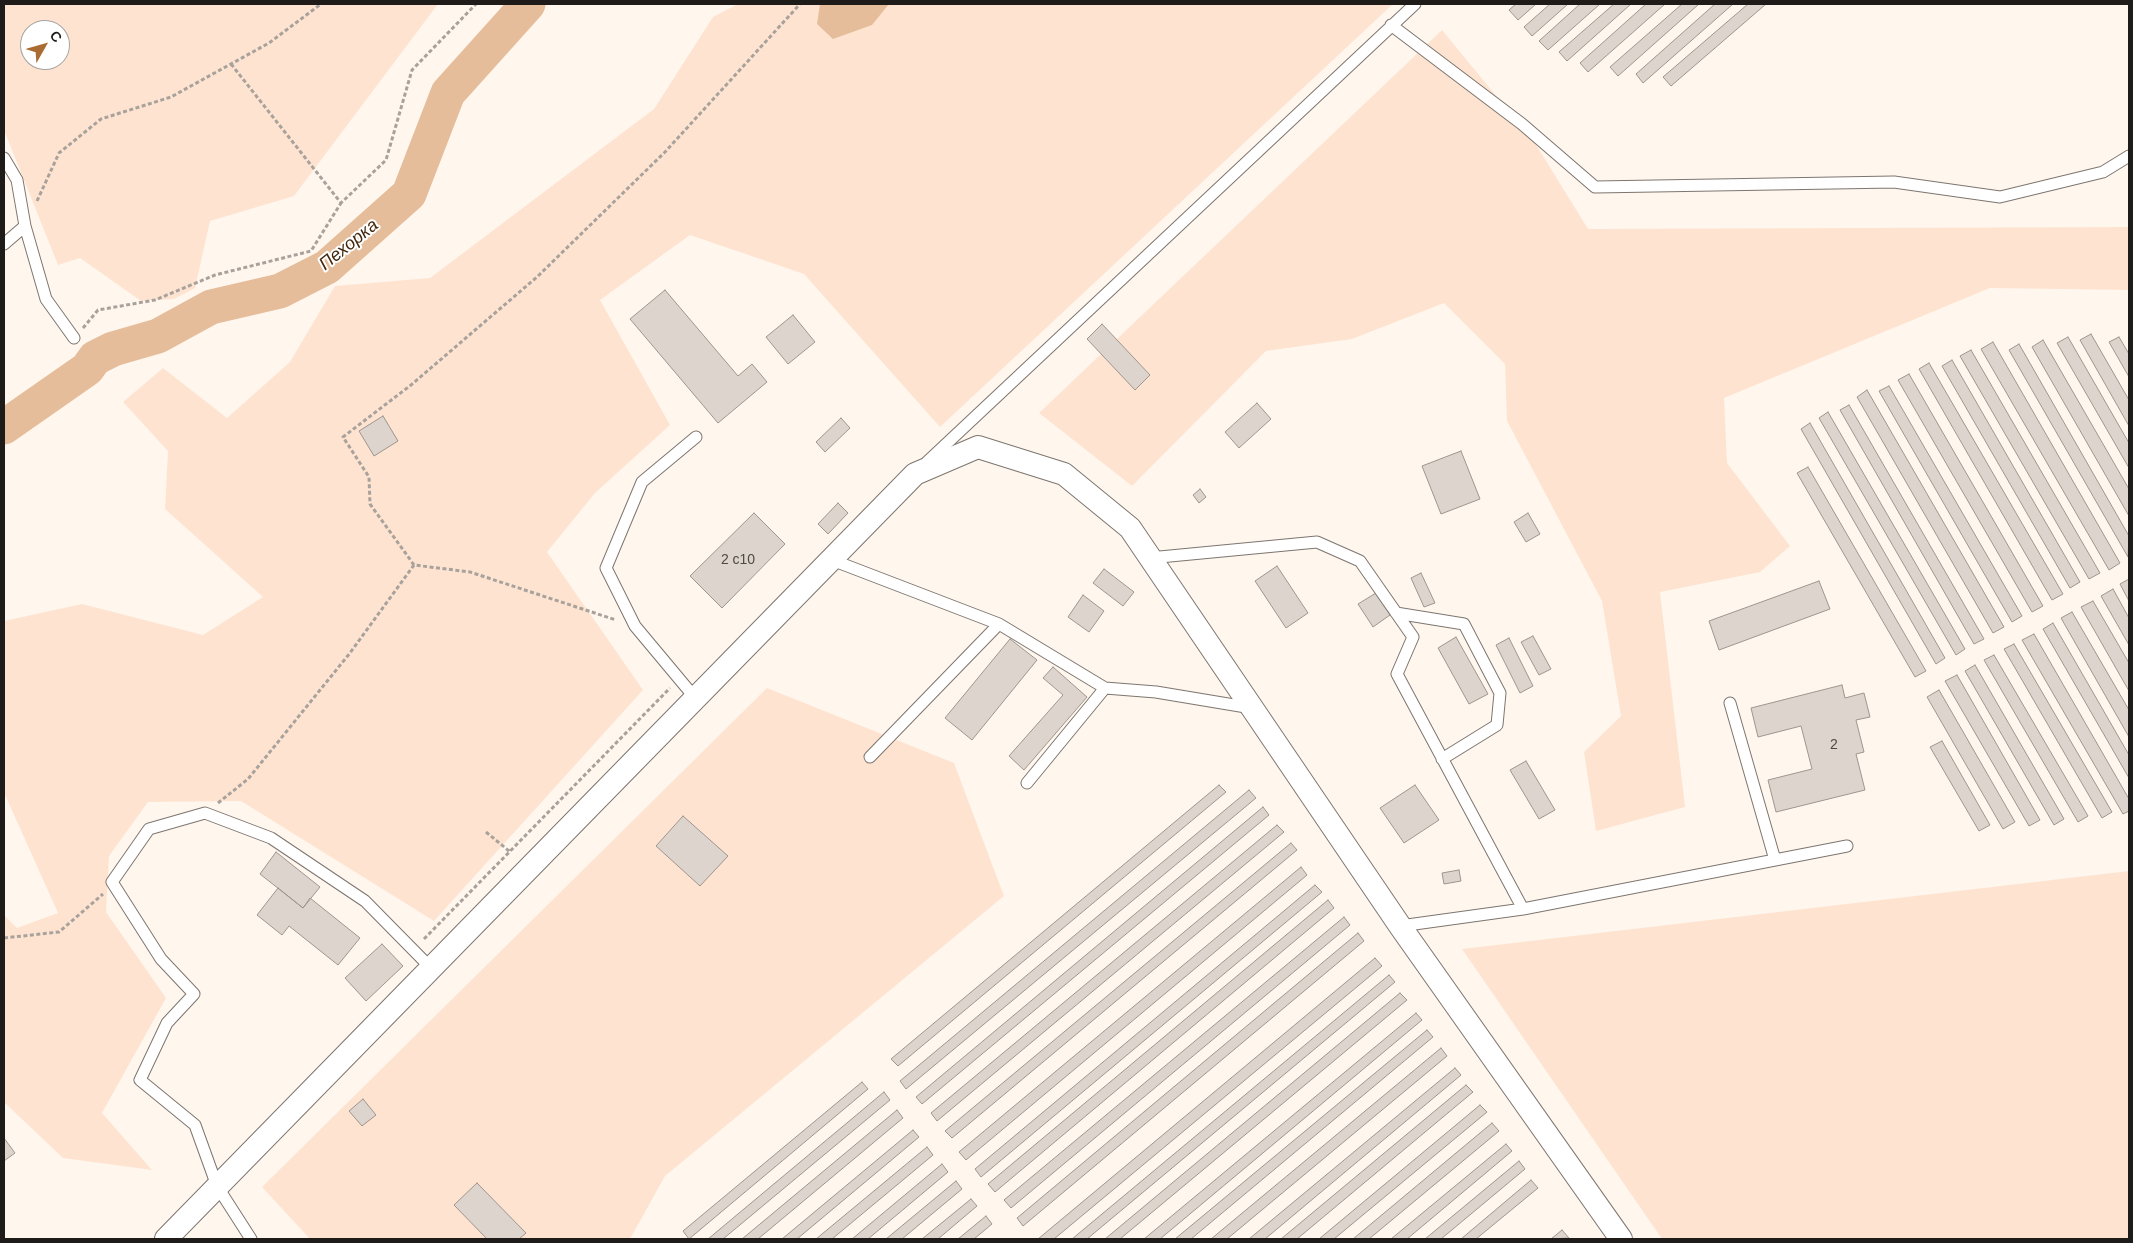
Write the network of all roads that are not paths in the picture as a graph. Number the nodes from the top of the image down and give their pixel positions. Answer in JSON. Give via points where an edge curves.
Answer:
{"nodes":[{"id":1,"x":1415,"y":4,"type":"edge"},
{"id":2,"x":1391,"y":25,"type":"junction"},
{"id":3,"x":2129,"y":156,"type":"edge"},
{"id":4,"x":4,"y":158,"type":"edge"},
{"id":5,"x":25,"y":226,"type":"junction"},
{"id":6,"x":4,"y":244,"type":"edge"},
{"id":7,"x":74,"y":338,"type":"road end"},
{"id":8,"x":696,"y":437,"type":"dead end"},
{"id":9,"x":915,"y":474,"type":"junction"},
{"id":10,"x":1149,"y":558,"type":"junction"},
{"id":11,"x":832,"y":560,"type":"junction"},
{"id":12,"x":1396,"y":613,"type":"junction"},
{"id":13,"x":999,"y":624,"type":"junction"},
{"id":14,"x":1105,"y":688,"type":"junction"},
{"id":15,"x":696,"y":698,"type":"junction"},
{"id":16,"x":1730,"y":703,"type":"dead end"},
{"id":17,"x":1252,"y":708,"type":"junction"},
{"id":18,"x":870,"y":757,"type":"dead end"},
{"id":19,"x":1442,"y":759,"type":"junction"},
{"id":20,"x":1027,"y":783,"type":"dead end"},
{"id":21,"x":1847,"y":846,"type":"dead end"},
{"id":22,"x":1775,"y":860,"type":"junction"},
{"id":23,"x":1523,"y":909,"type":"junction"},
{"id":24,"x":1400,"y":926,"type":"junction"},
{"id":25,"x":430,"y":967,"type":"junction"},
{"id":26,"x":217,"y":1186,"type":"junction"},
{"id":27,"x":251,"y":1238,"type":"edge"},
{"id":28,"x":166,"y":1239,"type":"edge"},
{"id":29,"x":1621,"y":1239,"type":"edge"}],
"edges":[{"from":1,"to":2,"type":"lane"},
{"from":2,"to":3,"type":"lane","via":[[1522,124],[1595,187],[1894,182],[2000,198],[2102,172]]},
{"from":2,"to":9,"type":"lane"},
{"from":4,"to":5,"type":"lane","via":[[17,180]]},
{"from":5,"to":6,"type":"lane"},
{"from":5,"to":7,"type":"lane","via":[[46,300]]},
{"from":8,"to":15,"type":"lane","via":[[642,482],[606,568],[634,626]]},
{"from":9,"to":10,"type":"street","via":[[978,447],[1064,474],[1130,528]]},
{"from":9,"to":11,"type":"street"},
{"from":10,"to":12,"type":"lane","via":[[1317,542],[1360,561]]},
{"from":10,"to":17,"type":"street"},
{"from":11,"to":13,"type":"lane"},
{"from":11,"to":15,"type":"street"},
{"from":12,"to":19,"type":"lane","via":[[1413,637],[1397,674]]},
{"from":12,"to":19,"type":"lane","via":[[1464,624],[1500,693],[1497,725]]},
{"from":13,"to":14,"type":"lane"},
{"from":13,"to":18,"type":"lane"},
{"from":14,"to":17,"type":"lane","via":[[1156,692]]},
{"from":14,"to":20,"type":"lane"},
{"from":15,"to":25,"type":"street"},
{"from":16,"to":22,"type":"lane"},
{"from":17,"to":24,"type":"street"},
{"from":19,"to":23,"type":"lane"},
{"from":21,"to":22,"type":"lane"},
{"from":22,"to":23,"type":"lane"},
{"from":23,"to":24,"type":"lane"},
{"from":24,"to":29,"type":"street"},
{"from":25,"to":26,"type":"street"},
{"from":25,"to":26,"type":"lane","via":[[365,901],[270,838],[206,813],[149,829],[112,882],[162,959],[194,994],[167,1023],[140,1080],[195,1125]]},
{"from":26,"to":27,"type":"lane"},
{"from":26,"to":28,"type":"street"}]}
